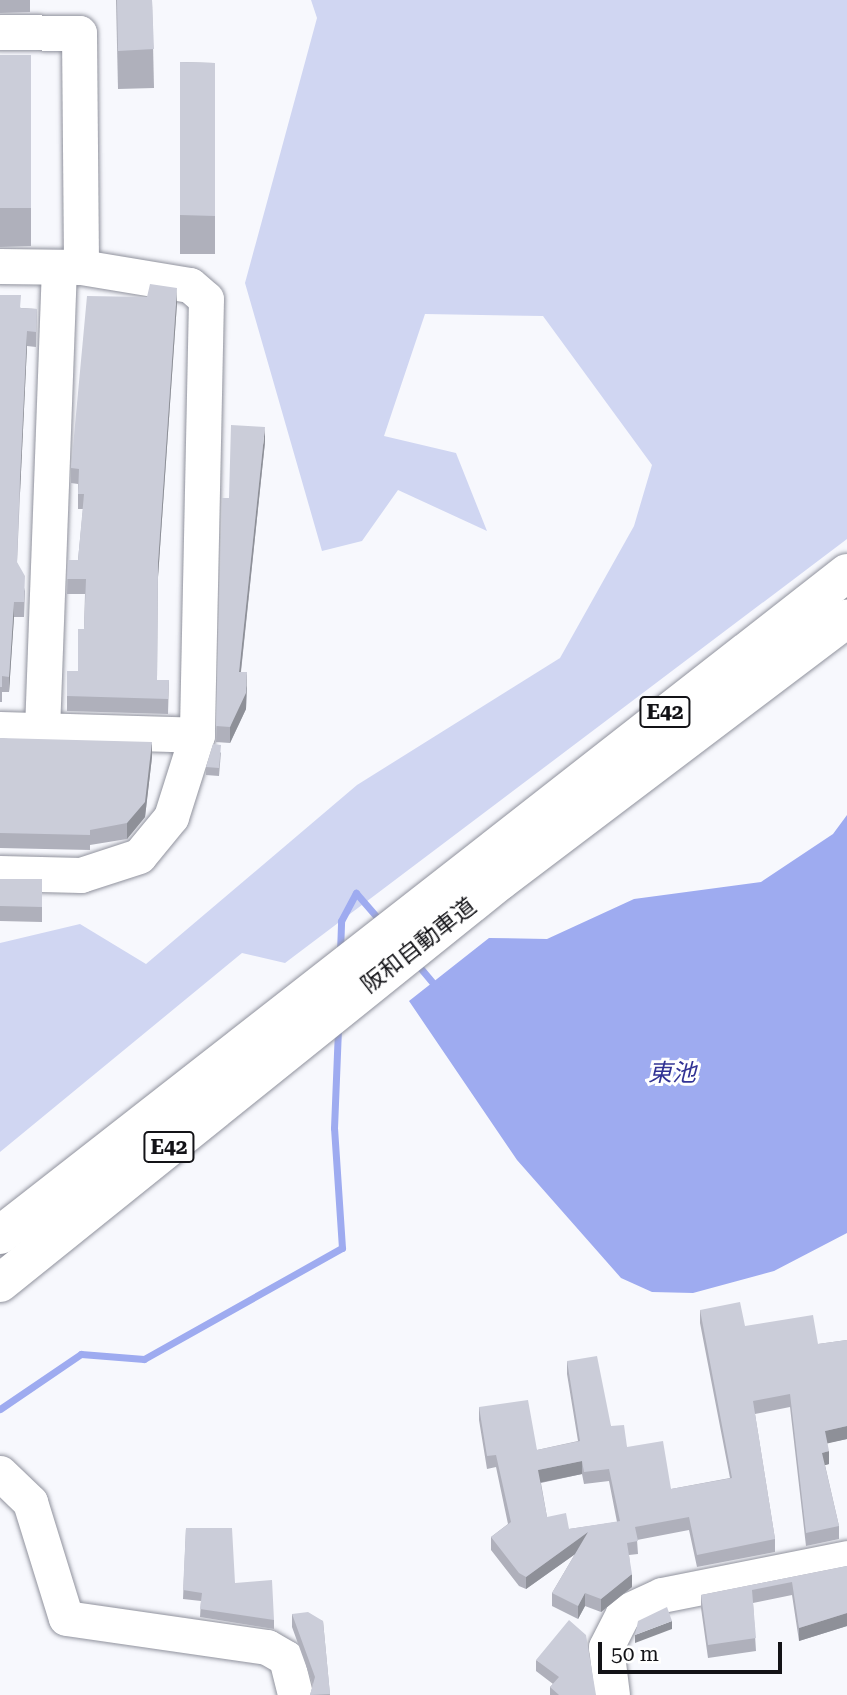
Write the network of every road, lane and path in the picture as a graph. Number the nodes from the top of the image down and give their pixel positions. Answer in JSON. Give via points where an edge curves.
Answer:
{"nodes":[{"id":1,"x":0,"y":32,"type":"edge"},
{"id":2,"x":0,"y":266,"type":"edge"},
{"id":3,"x":70,"y":267,"type":"junction"},
{"id":4,"x":847,"y":573,"type":"edge"},
{"id":5,"x":847,"y":618,"type":"edge"},
{"id":6,"x":0,"y":729,"type":"edge"},
{"id":7,"x":42,"y":730,"type":"junction"},
{"id":8,"x":197,"y":734,"type":"junction"},
{"id":9,"x":492,"y":867,"type":"junction"},
{"id":10,"x":0,"y":873,"type":"edge"},
{"id":11,"x":327,"y":997,"type":"junction"},
{"id":12,"x":0,"y":1235,"type":"edge"},
{"id":13,"x":0,"y":1283,"type":"edge"},
{"id":14,"x":0,"y":1473,"type":"edge"},
{"id":15,"x":847,"y":1558,"type":"edge"},
{"id":16,"x":295,"y":1695,"type":"edge"},
{"id":17,"x":612,"y":1695,"type":"edge"}],
"edges":[{"from":1,"to":3,"type":"street","via":[[79,33]]},
{"from":2,"to":3,"type":"street"},
{"from":3,"to":7,"type":"street"},
{"from":3,"to":8,"type":"street","via":[[190,285],[206,299]]},
{"from":4,"to":9,"type":"highway","name":"阪和自動車道","number":"E42"},
{"from":5,"to":9,"type":"highway","name":"阪和自動車道","number":"E42"},
{"from":6,"to":7,"type":"street"},
{"from":7,"to":8,"type":"street"},
{"from":8,"to":10,"type":"street","via":[[171,817],[139,856],[81,875]]},
{"from":9,"to":11,"type":"highway","name":"阪和自動車道","number":"E42"},
{"from":11,"to":12,"type":"highway","name":"阪和自動車道","number":"E42"},
{"from":11,"to":13,"type":"highway","name":"阪和自動車道","number":"E42"},
{"from":14,"to":16,"type":"street","via":[[30,1502],[66,1618],[267,1647],[286,1658]]},
{"from":15,"to":17,"type":"street","via":[[662,1595],[622,1613],[606,1647]]}]}
